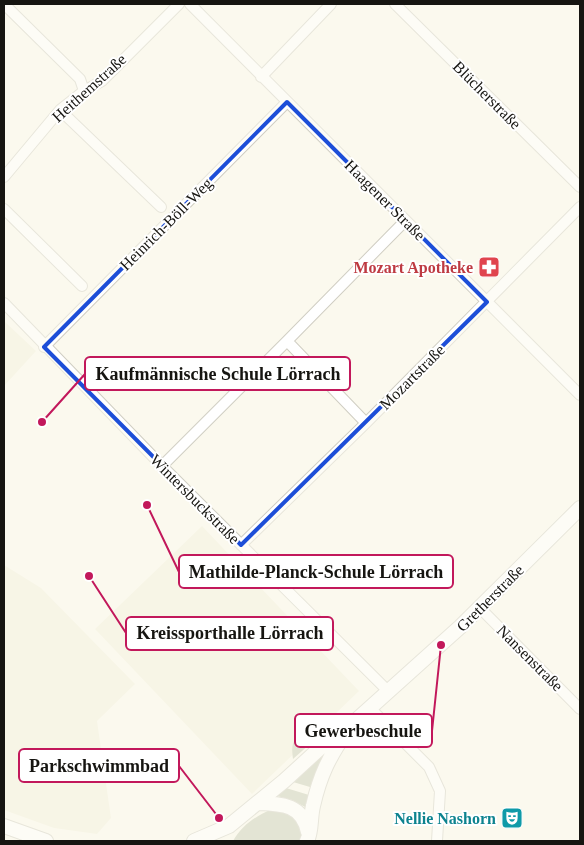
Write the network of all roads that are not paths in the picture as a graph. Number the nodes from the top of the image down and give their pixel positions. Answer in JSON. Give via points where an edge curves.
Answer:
{"nodes":[{"id":1,"x":4,"y":4,"type":"edge"},
{"id":2,"x":179,"y":4,"type":"edge"},
{"id":3,"x":190,"y":4,"type":"edge"},
{"id":4,"x":331,"y":4,"type":"edge"},
{"id":5,"x":395,"y":4,"type":"edge"},
{"id":6,"x":261,"y":77,"type":"junction"},
{"id":7,"x":84,"y":91,"type":"junction"},
{"id":8,"x":287,"y":102,"type":"junction"},
{"id":9,"x":60,"y":110,"type":"junction"},
{"id":10,"x":4,"y":177,"type":"edge"},
{"id":11,"x":580,"y":187,"type":"edge"},
{"id":12,"x":161,"y":207,"type":"dead end"},
{"id":13,"x":4,"y":209,"type":"edge"},
{"id":14,"x":579,"y":210,"type":"edge"},
{"id":15,"x":405,"y":221,"type":"junction"},
{"id":16,"x":82,"y":286,"type":"dead end"},
{"id":17,"x":487,"y":302,"type":"junction"},
{"id":18,"x":4,"y":304,"type":"edge"},
{"id":19,"x":287,"y":341,"type":"junction"},
{"id":20,"x":44,"y":346,"type":"junction"},
{"id":21,"x":580,"y":395,"type":"edge"},
{"id":22,"x":366,"y":423,"type":"junction"},
{"id":23,"x":162,"y":466,"type":"junction"},
{"id":24,"x":580,"y":508,"type":"edge"},
{"id":25,"x":241,"y":545,"type":"junction"},
{"id":26,"x":480,"y":608,"type":"junction"},
{"id":27,"x":388,"y":691,"type":"junction"},
{"id":28,"x":370,"y":708,"type":"junction"},
{"id":29,"x":580,"y":708,"type":"edge"},
{"id":30,"x":352,"y":724,"type":"junction"},
{"id":31,"x":257,"y":803,"type":"junction"},
{"id":32,"x":4,"y":826,"type":"edge"},
{"id":33,"x":229,"y":826,"type":"junction"},
{"id":34,"x":309,"y":840,"type":"edge"},
{"id":35,"x":46,"y":841,"type":"edge"},
{"id":36,"x":194,"y":841,"type":"edge"},
{"id":37,"x":224,"y":841,"type":"edge"},
{"id":38,"x":437,"y":841,"type":"edge"}],
"edges":[{"from":1,"to":7,"type":"street","via":[[80,78]]},
{"from":2,"to":7,"type":"street","name":"Heithemstraße","via":[[102,81]]},
{"from":3,"to":6,"type":"street","name":"Haagener Straße"},
{"from":4,"to":6,"type":"street"},
{"from":5,"to":11,"type":"street","name":"Blücherstraße"},
{"from":6,"to":8,"type":"street","name":"Haagener Straße"},
{"from":7,"to":9,"type":"street","name":"Heithemstraße"},
{"from":8,"to":15,"type":"street","name":"Haagener Straße"},
{"from":8,"to":20,"type":"street","name":"Heinrich-Böll-Weg"},
{"from":9,"to":10,"type":"street","name":"Heithemstraße"},
{"from":9,"to":12,"type":"street"},
{"from":13,"to":16,"type":"street"},
{"from":14,"to":17,"type":"street","name":"Mozartstraße"},
{"from":15,"to":17,"type":"street","name":"Haagener Straße"},
{"from":15,"to":19,"type":"street"},
{"from":17,"to":21,"type":"street","name":"Haagener Straße"},
{"from":17,"to":22,"type":"street","name":"Mozartstraße"},
{"from":18,"to":20,"type":"street","name":"Wintersbuckstraße"},
{"from":19,"to":22,"type":"street"},
{"from":19,"to":23,"type":"street"},
{"from":20,"to":23,"type":"street","name":"Wintersbuckstraße"},
{"from":22,"to":25,"type":"street","name":"Mozartstraße"},
{"from":23,"to":25,"type":"street","name":"Wintersbuckstraße"},
{"from":24,"to":26,"type":"main road","name":"Gretherstraße"},
{"from":25,"to":27,"type":"street","name":"Wintersbuckstraße"},
{"from":26,"to":27,"type":"main road","name":"Gretherstraße"},
{"from":26,"to":29,"type":"street","name":"Nansenstraße"},
{"from":27,"to":28,"type":"main road","name":"Gretherstraße"},
{"from":28,"to":30,"type":"main road","name":"Gretherstraße"},
{"from":28,"to":38,"type":"street","via":[[429,767],[435,778],[440,791]]},
{"from":30,"to":31,"type":"main road","name":"Gretherstraße","via":[[330,739]]},
{"from":30,"to":34,"type":"main road","name":"Gretherstraße","via":[[322,772]]},
{"from":31,"to":33,"type":"main road","name":"Gretherstraße"},
{"from":31,"to":34,"type":"main road","via":[[280,804],[297,811],[303,817]]},
{"from":32,"to":35,"type":"main road"},
{"from":33,"to":36,"type":"main road","name":"Gretherstraße"},
{"from":33,"to":37,"type":"main road"}]}
